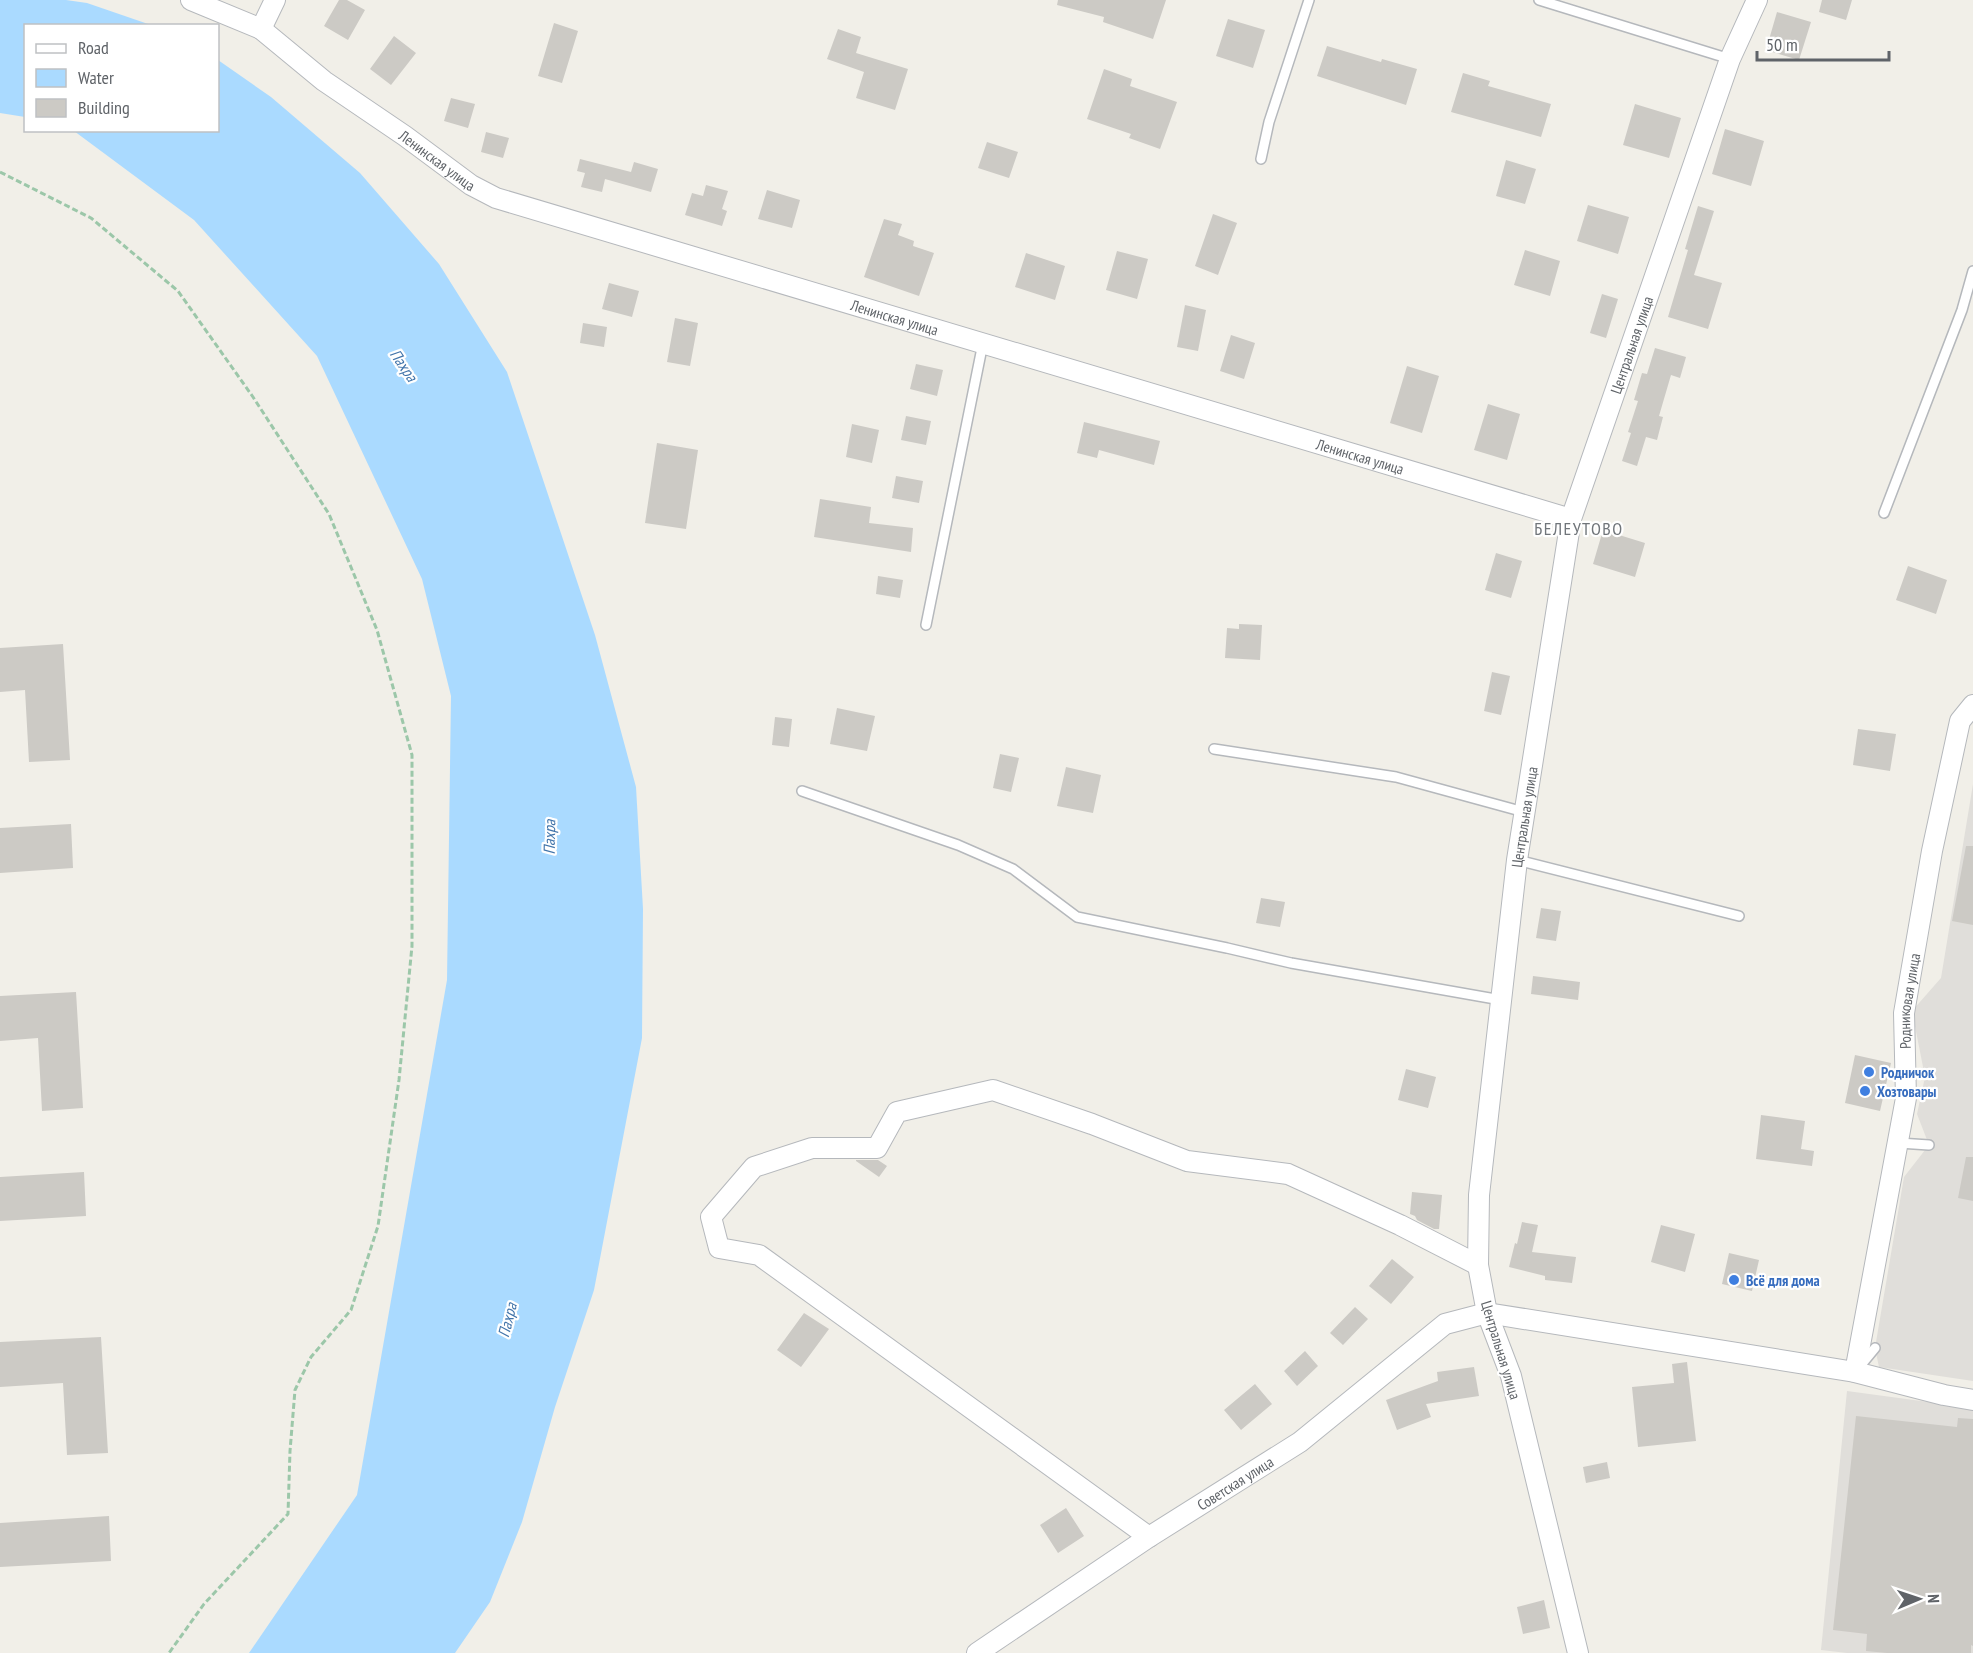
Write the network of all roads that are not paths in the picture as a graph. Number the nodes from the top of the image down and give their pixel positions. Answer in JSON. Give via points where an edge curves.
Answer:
{"nodes":[{"id":1,"x":191,"y":0,"type":"edge"},
{"id":2,"x":275,"y":0,"type":"edge"},
{"id":3,"x":1309,"y":0,"type":"edge"},
{"id":4,"x":1539,"y":0,"type":"edge"},
{"id":5,"x":1757,"y":0,"type":"edge"},
{"id":6,"x":261,"y":29,"type":"junction"},
{"id":7,"x":1730,"y":59,"type":"junction"},
{"id":8,"x":1261,"y":159,"type":"dead end"},
{"id":9,"x":1973,"y":272,"type":"edge"},
{"id":10,"x":983,"y":343,"type":"junction"},
{"id":11,"x":1884,"y":513,"type":"dead end"},
{"id":12,"x":1571,"y":519,"type":"junction"},
{"id":13,"x":926,"y":625,"type":"dead end"},
{"id":14,"x":1973,"y":705,"type":"edge"},
{"id":15,"x":1214,"y":749,"type":"dead end"},
{"id":16,"x":802,"y":791,"type":"dead end"},
{"id":17,"x":1524,"y":812,"type":"junction"},
{"id":18,"x":1517,"y":860,"type":"junction"},
{"id":19,"x":1739,"y":916,"type":"dead end"},
{"id":20,"x":1501,"y":1000,"type":"junction"},
{"id":21,"x":1899,"y":1143,"type":"junction"},
{"id":22,"x":1929,"y":1145,"type":"dead end"},
{"id":23,"x":1478,"y":1265,"type":"junction"},
{"id":24,"x":1487,"y":1313,"type":"junction"},
{"id":25,"x":1875,"y":1348,"type":"dead end"},
{"id":26,"x":1855,"y":1372,"type":"junction"},
{"id":27,"x":1973,"y":1400,"type":"edge"},
{"id":28,"x":1149,"y":1538,"type":"junction"},
{"id":29,"x":978,"y":1653,"type":"edge"},
{"id":30,"x":1578,"y":1653,"type":"edge"}],
"edges":[{"from":1,"to":6,"type":"street","name":"Ленинская улица"},
{"from":2,"to":6,"type":"street"},
{"from":3,"to":8,"type":"lane","via":[[1269,122]]},
{"from":4,"to":7,"type":"lane"},
{"from":5,"to":7,"type":"street","name":"Центральная улица"},
{"from":6,"to":10,"type":"street","name":"Ленинская улица","via":[[324,81],[471,185],[496,198]]},
{"from":7,"to":12,"type":"street","name":"Центральная улица"},
{"from":9,"to":11,"type":"lane"},
{"from":10,"to":12,"type":"street","name":"Ленинская улица"},
{"from":10,"to":13,"type":"lane"},
{"from":12,"to":17,"type":"street","name":"Центральная улица"},
{"from":14,"to":21,"type":"street","name":"Родниковая улица","via":[[1960,721],[1904,1013],[1906,1098]]},
{"from":15,"to":17,"type":"lane","via":[[1396,777]]},
{"from":16,"to":20,"type":"lane","via":[[958,845],[1013,869],[1077,917],[1291,963]]},
{"from":17,"to":18,"type":"street","name":"Центральная улица"},
{"from":18,"to":19,"type":"lane"},
{"from":18,"to":20,"type":"street","name":"Центральная улица"},
{"from":20,"to":23,"type":"street","name":"Центральная улица","via":[[1479,1195]]},
{"from":21,"to":22,"type":"lane"},
{"from":21,"to":26,"type":"street","name":"Родниковая улица"},
{"from":23,"to":24,"type":"street","name":"Центральная улица"},
{"from":23,"to":28,"type":"street","via":[[1288,1174],[1187,1161],[993,1090],[897,1112],[877,1148],[812,1148],[754,1167],[711,1217],[720,1248],[759,1255]]},
{"from":24,"to":26,"type":"street"},
{"from":24,"to":28,"type":"street","name":"Советская улица","via":[[1445,1324],[1300,1442]]},
{"from":24,"to":30,"type":"street","name":"Центральная улица","via":[[1511,1376]]},
{"from":25,"to":26,"type":"lane"},
{"from":26,"to":27,"type":"street"},
{"from":28,"to":29,"type":"street","name":"Советская улица"}]}
